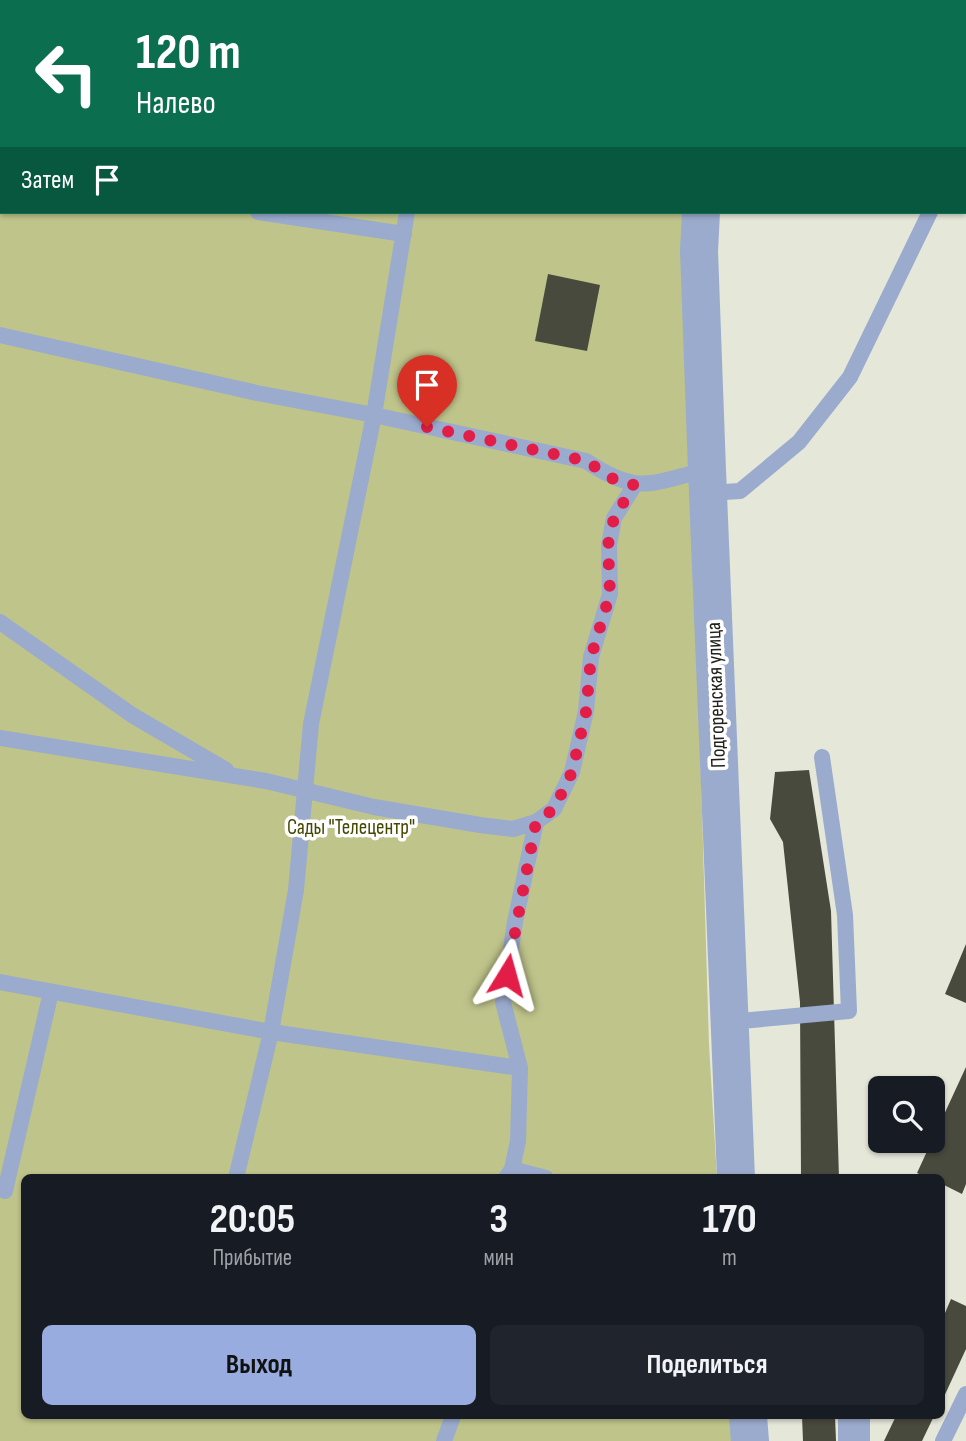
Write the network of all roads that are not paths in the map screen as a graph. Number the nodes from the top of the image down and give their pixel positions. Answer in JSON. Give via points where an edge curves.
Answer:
{"nodes":[{"id":1,"x":271,"y":214,"type":"edge"},
{"id":2,"x":407,"y":214,"type":"edge"},
{"id":3,"x":701,"y":214,"type":"edge"},
{"id":4,"x":929,"y":214,"type":"edge"},
{"id":5,"x":404,"y":234,"type":"junction"},
{"id":6,"x":0,"y":335,"type":"edge"},
{"id":7,"x":374,"y":415,"type":"junction"},
{"id":8,"x":707,"y":482,"type":"junction"},
{"id":9,"x":634,"y":485,"type":"junction"},
{"id":10,"x":0,"y":622,"type":"edge"},
{"id":11,"x":0,"y":738,"type":"edge"},
{"id":12,"x":822,"y":757,"type":"dead end"},
{"id":13,"x":236,"y":776,"type":"junction"},
{"id":14,"x":303,"y":790,"type":"junction"},
{"id":15,"x":536,"y":822,"type":"junction"},
{"id":16,"x":0,"y":982,"type":"edge"},
{"id":17,"x":51,"y":992,"type":"junction"},
{"id":18,"x":730,"y":1022,"type":"junction"},
{"id":19,"x":271,"y":1032,"type":"junction"},
{"id":20,"x":520,"y":1068,"type":"junction"},
{"id":21,"x":509,"y":1173,"type":"edge"},
{"id":22,"x":237,"y":1174,"type":"edge"},
{"id":23,"x":736,"y":1174,"type":"edge"},
{"id":24,"x":5,"y":1191,"type":"dead end"},
{"id":25,"x":966,"y":1395,"type":"edge"},
{"id":26,"x":452,"y":1419,"type":"edge"},
{"id":27,"x":748,"y":1419,"type":"edge"},
{"id":28,"x":854,"y":1419,"type":"edge"},
{"id":29,"x":444,"y":1441,"type":"edge"},
{"id":30,"x":750,"y":1441,"type":"edge"},
{"id":31,"x":854,"y":1441,"type":"edge"},
{"id":32,"x":943,"y":1441,"type":"edge"}],
"edges":[{"from":1,"to":5,"type":"lane"},
{"from":2,"to":5,"type":"lane"},
{"from":3,"to":8,"type":"street","name":"Подгоренская улица"},
{"from":4,"to":8,"type":"lane","via":[[850,377],[799,442],[740,491]]},
{"from":5,"to":7,"type":"lane"},
{"from":6,"to":7,"type":"lane"},
{"from":7,"to":9,"type":"lane","via":[[586,461],[615,480]]},
{"from":7,"to":14,"type":"lane","via":[[311,724]]},
{"from":8,"to":9,"type":"lane"},
{"from":8,"to":18,"type":"street","name":"Подгоренская улица"},
{"from":9,"to":15,"type":"lane","via":[[614,518],[608,545],[610,594],[591,657],[586,712],[572,772],[554,809]]},
{"from":10,"to":13,"type":"lane","via":[[132,715]]},
{"from":11,"to":13,"type":"lane"},
{"from":12,"to":18,"type":"lane","via":[[845,915],[849,1011]]},
{"from":13,"to":14,"type":"lane"},
{"from":14,"to":15,"type":"lane","via":[[480,825],[513,829]]},
{"from":14,"to":19,"type":"lane","via":[[296,890]]},
{"from":15,"to":20,"type":"lane","via":[[503,1002]]},
{"from":16,"to":17,"type":"lane"},
{"from":17,"to":19,"type":"lane"},
{"from":17,"to":24,"type":"lane"},
{"from":18,"to":23,"type":"street","name":"Подгоренская улица"},
{"from":19,"to":20,"type":"lane"},
{"from":19,"to":22,"type":"lane"},
{"from":20,"to":21,"type":"lane","via":[[518,1141]]},
{"from":25,"to":32,"type":"lane"},
{"from":26,"to":29,"type":"lane"},
{"from":27,"to":30,"type":"street"},
{"from":28,"to":31,"type":"street"}]}
